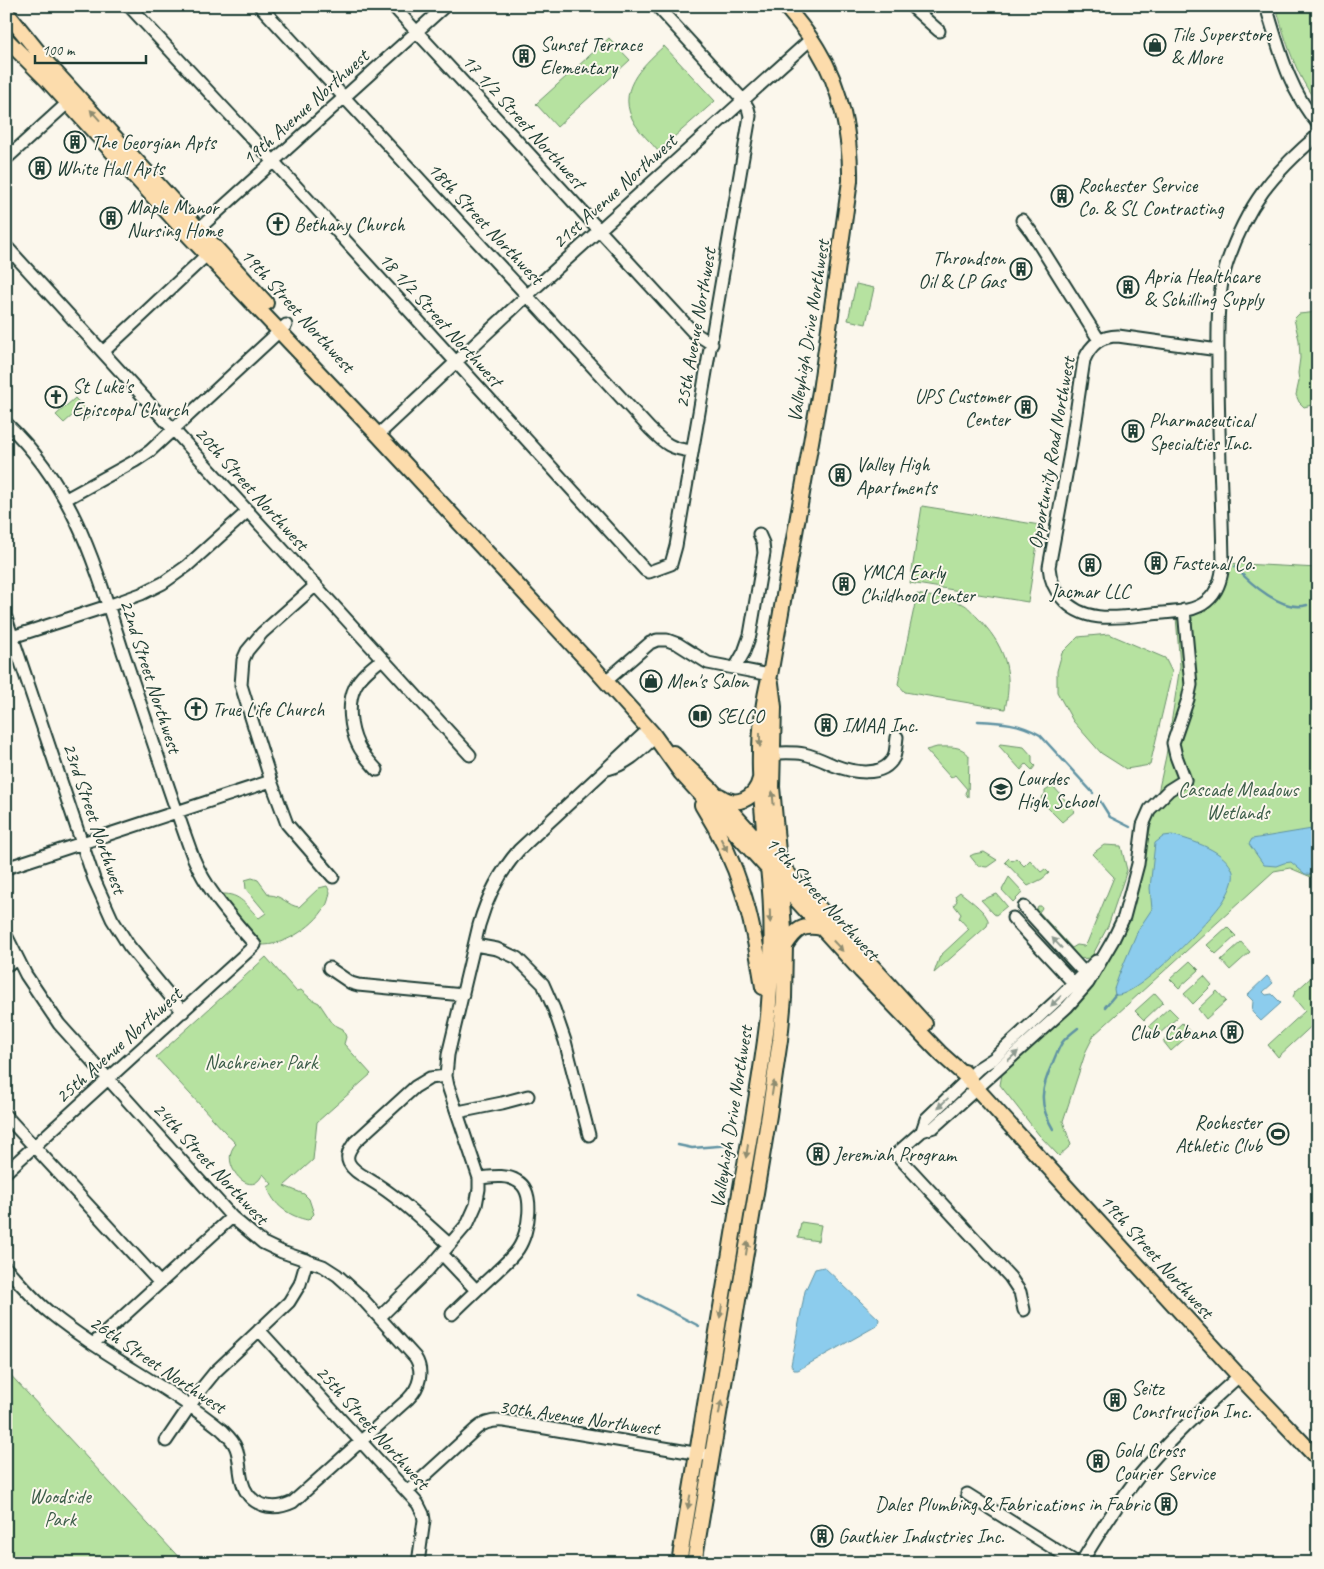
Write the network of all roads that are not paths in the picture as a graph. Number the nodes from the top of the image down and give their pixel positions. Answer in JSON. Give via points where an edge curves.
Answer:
{"nodes":[{"id":1,"x":129,"y":6,"type":"edge"},
{"id":2,"x":260,"y":6,"type":"edge"},
{"id":3,"x":393,"y":6,"type":"edge"},
{"id":4,"x":444,"y":6,"type":"edge"},
{"id":5,"x":657,"y":6,"type":"edge"},
{"id":6,"x":785,"y":6,"type":"edge"},
{"id":7,"x":911,"y":6,"type":"edge"},
{"id":8,"x":1266,"y":6,"type":"edge"},
{"id":9,"x":6,"y":12,"type":"edge"},
{"id":10,"x":939,"y":31,"type":"dead end"},
{"id":11,"x":417,"y":32,"type":"junction"},
{"id":12,"x":6,"y":39,"type":"edge"},
{"id":13,"x":811,"y":39,"type":"junction"},
{"id":14,"x":344,"y":98,"type":"junction"},
{"id":15,"x":72,"y":99,"type":"junction"},
{"id":16,"x":744,"y":100,"type":"junction"},
{"id":17,"x":1318,"y":124,"type":"edge"},
{"id":18,"x":1318,"y":135,"type":"edge"},
{"id":19,"x":6,"y":159,"type":"edge"},
{"id":20,"x":273,"y":161,"type":"junction"},
{"id":21,"x":1022,"y":220,"type":"dead end"},
{"id":22,"x":599,"y":230,"type":"junction"},
{"id":23,"x":194,"y":233,"type":"junction"},
{"id":24,"x":6,"y":246,"type":"edge"},
{"id":25,"x":211,"y":251,"type":"junction"},
{"id":26,"x":527,"y":295,"type":"junction"},
{"id":27,"x":283,"y":328,"type":"junction"},
{"id":28,"x":1099,"y":340,"type":"junction"},
{"id":29,"x":712,"y":344,"type":"junction"},
{"id":30,"x":1218,"y":350,"type":"junction"},
{"id":31,"x":103,"y":352,"type":"junction"},
{"id":32,"x":456,"y":362,"type":"junction"},
{"id":33,"x":6,"y":422,"type":"edge"},
{"id":34,"x":174,"y":429,"type":"junction"},
{"id":35,"x":378,"y":435,"type":"junction"},
{"id":36,"x":692,"y":451,"type":"junction"},
{"id":37,"x":66,"y":499,"type":"junction"},
{"id":38,"x":248,"y":511,"type":"junction"},
{"id":39,"x":760,"y":534,"type":"dead end"},
{"id":40,"x":671,"y":564,"type":"joint"},
{"id":41,"x":316,"y":585,"type":"junction"},
{"id":42,"x":108,"y":606,"type":"junction"},
{"id":43,"x":1184,"y":610,"type":"junction"},
{"id":44,"x":6,"y":618,"type":"edge"},
{"id":45,"x":10,"y":638,"type":"edge"},
{"id":46,"x":382,"y":658,"type":"junction"},
{"id":47,"x":735,"y":668,"type":"junction"},
{"id":48,"x":770,"y":675,"type":"junction"},
{"id":49,"x":606,"y":681,"type":"junction"},
{"id":50,"x":652,"y":733,"type":"junction"},
{"id":51,"x":897,"y":738,"type":"dead end"},
{"id":52,"x":772,"y":753,"type":"junction"},
{"id":53,"x":470,"y":755,"type":"dead end"},
{"id":54,"x":377,"y":770,"type":"dead end"},
{"id":55,"x":681,"y":773,"type":"junction"},
{"id":56,"x":760,"y":776,"type":"junction"},
{"id":57,"x":271,"y":781,"type":"junction"},
{"id":58,"x":710,"y":788,"type":"junction"},
{"id":59,"x":177,"y":813,"type":"junction"},
{"id":60,"x":82,"y":843,"type":"junction"},
{"id":61,"x":764,"y":848,"type":"junction"},
{"id":62,"x":773,"y":866,"type":"junction"},
{"id":63,"x":6,"y":868,"type":"edge"},
{"id":64,"x":333,"y":877,"type":"dead end"},
{"id":65,"x":782,"y":884,"type":"junction"},
{"id":66,"x":1024,"y":907,"type":"dead end"},
{"id":67,"x":1013,"y":918,"type":"dead end"},
{"id":68,"x":822,"y":928,"type":"junction"},
{"id":69,"x":6,"y":935,"type":"edge"},
{"id":70,"x":255,"y":945,"type":"joint"},
{"id":71,"x":475,"y":945,"type":"junction"},
{"id":72,"x":785,"y":946,"type":"junction"},
{"id":73,"x":18,"y":960,"type":"junction"},
{"id":74,"x":6,"y":965,"type":"edge"},
{"id":75,"x":329,"y":968,"type":"dead end"},
{"id":76,"x":1087,"y":976,"type":"junction"},
{"id":77,"x":1077,"y":987,"type":"junction"},
{"id":78,"x":463,"y":995,"type":"junction"},
{"id":79,"x":184,"y":1012,"type":"junction"},
{"id":80,"x":768,"y":1016,"type":"junction"},
{"id":81,"x":446,"y":1076,"type":"junction"},
{"id":82,"x":108,"y":1080,"type":"junction"},
{"id":83,"x":973,"y":1084,"type":"junction"},
{"id":84,"x":528,"y":1096,"type":"dead end"},
{"id":85,"x":458,"y":1112,"type":"junction"},
{"id":86,"x":6,"y":1116,"type":"edge"},
{"id":87,"x":589,"y":1135,"type":"dead end"},
{"id":88,"x":34,"y":1147,"type":"junction"},
{"id":89,"x":6,"y":1172,"type":"edge"},
{"id":90,"x":479,"y":1178,"type":"junction"},
{"id":91,"x":232,"y":1216,"type":"junction"},
{"id":92,"x":445,"y":1249,"type":"junction"},
{"id":93,"x":306,"y":1260,"type":"junction"},
{"id":94,"x":6,"y":1268,"type":"edge"},
{"id":95,"x":160,"y":1283,"type":"junction"},
{"id":96,"x":476,"y":1290,"type":"junction"},
{"id":97,"x":1024,"y":1310,"type":"dead end"},
{"id":98,"x":452,"y":1314,"type":"dead end"},
{"id":99,"x":380,"y":1318,"type":"junction"},
{"id":100,"x":259,"y":1330,"type":"junction"},
{"id":101,"x":94,"y":1343,"type":"junction"},
{"id":102,"x":1239,"y":1376,"type":"junction"},
{"id":103,"x":189,"y":1406,"type":"junction"},
{"id":104,"x":166,"y":1441,"type":"dead end"},
{"id":105,"x":360,"y":1441,"type":"junction"},
{"id":106,"x":697,"y":1454,"type":"junction"},
{"id":107,"x":712,"y":1456,"type":"junction"},
{"id":108,"x":1318,"y":1459,"type":"edge"},
{"id":109,"x":407,"y":1492,"type":"junction"},
{"id":110,"x":967,"y":1494,"type":"dead end"},
{"id":111,"x":418,"y":1563,"type":"edge"},
{"id":112,"x":679,"y":1563,"type":"edge"},
{"id":113,"x":694,"y":1563,"type":"edge"},
{"id":114,"x":1079,"y":1563,"type":"edge"}],
"edges":[{"from":1,"to":20,"type":"street","name":"18 1/2 Street Northwest"},
{"from":2,"to":14,"type":"street","name":"18th Street Northwest"},
{"from":3,"to":11,"type":"street","name":"17 1/2 Street Northwest"},
{"from":4,"to":11,"type":"street","name":"19th Avenue Northwest"},
{"from":5,"to":16,"type":"street"},
{"from":6,"to":13,"type":"main road","name":"Valleyhigh Drive Northwest"},
{"from":7,"to":10,"type":"street"},
{"from":8,"to":17,"type":"street","via":[[1294,88]]},
{"from":9,"to":15,"type":"main road","name":"19th Street Northwest"},
{"from":11,"to":14,"type":"street","name":"19th Avenue Northwest"},
{"from":11,"to":22,"type":"street","name":"17 1/2 Street Northwest"},
{"from":12,"to":15,"type":"main road","name":"19th Street Northwest"},
{"from":13,"to":16,"type":"street","name":"21st Avenue Northwest"},
{"from":13,"to":48,"type":"main road","name":"Valleyhigh Drive Northwest","via":[[838,96],[848,146],[850,181],[820,391]]},
{"from":14,"to":20,"type":"street","name":"19th Avenue Northwest"},
{"from":14,"to":26,"type":"street","name":"18th Street Northwest"},
{"from":15,"to":19,"type":"street"},
{"from":15,"to":23,"type":"main road","name":"19th Street Northwest"},
{"from":16,"to":22,"type":"street","name":"21st Avenue Northwest"},
{"from":16,"to":29,"type":"street","name":"25th Avenue Northwest","via":[[749,127]]},
{"from":18,"to":30,"type":"street","via":[[1275,175],[1242,226],[1226,265]]},
{"from":20,"to":23,"type":"street","name":"19th Avenue Northwest"},
{"from":20,"to":32,"type":"street","name":"18 1/2 Street Northwest"},
{"from":21,"to":28,"type":"street"},
{"from":22,"to":26,"type":"street","name":"21st Avenue Northwest"},
{"from":22,"to":29,"type":"street","name":"17 1/2 Street Northwest","via":[[693,332]]},
{"from":23,"to":25,"type":"main road","name":"19th Street Northwest"},
{"from":24,"to":31,"type":"street","name":"20th Street Northwest"},
{"from":25,"to":27,"type":"main road","name":"19th Street Northwest"},
{"from":25,"to":31,"type":"street"},
{"from":26,"to":32,"type":"street","name":"21st Avenue Northwest"},
{"from":26,"to":36,"type":"street","name":"18th Street Northwest","via":[[660,439],[676,449]]},
{"from":27,"to":34,"type":"street"},
{"from":27,"to":35,"type":"main road","name":"19th Street Northwest"},
{"from":28,"to":30,"type":"street","name":"Opportunity Road Northwest","via":[[1118,336]]},
{"from":28,"to":43,"type":"street","name":"Opportunity Road Northwest","via":[[1084,360],[1050,567],[1052,582],[1065,602],[1081,613],[1099,617]]},
{"from":29,"to":36,"type":"street","name":"25th Avenue Northwest"},
{"from":30,"to":43,"type":"street","via":[[1222,574],[1208,600]]},
{"from":31,"to":34,"type":"street","name":"20th Street Northwest"},
{"from":32,"to":35,"type":"street","name":"21st Avenue Northwest"},
{"from":32,"to":40,"type":"street","name":"18 1/2 Street Northwest","via":[[645,570],[649,572]]},
{"from":33,"to":37,"type":"street","name":"22nd Street Northwest","via":[[41,459]]},
{"from":34,"to":37,"type":"street","via":[[140,458]]},
{"from":34,"to":38,"type":"street","name":"20th Street Northwest"},
{"from":35,"to":49,"type":"main road","name":"19th Street Northwest"},
{"from":36,"to":40,"type":"street","name":"25th Avenue Northwest"},
{"from":37,"to":42,"type":"street","name":"22nd Street Northwest","via":[[83,533]]},
{"from":38,"to":41,"type":"street","name":"20th Street Northwest"},
{"from":38,"to":42,"type":"street","via":[[170,579]]},
{"from":39,"to":47,"type":"street","via":[[764,553],[750,635]]},
{"from":41,"to":46,"type":"street","name":"20th Street Northwest"},
{"from":41,"to":57,"type":"street","via":[[262,634],[243,660],[241,685]]},
{"from":42,"to":45,"type":"street"},
{"from":42,"to":59,"type":"street","name":"22nd Street Northwest"},
{"from":43,"to":76,"type":"street","via":[[1190,685],[1173,743],[1185,780],[1169,790],[1150,809],[1143,826],[1138,864],[1124,917],[1113,940]]},
{"from":44,"to":45,"type":"street","name":"23rd Street Northwest"},
{"from":45,"to":60,"type":"street","name":"23rd Street Northwest"},
{"from":46,"to":53,"type":"street","name":"20th Street Northwest"},
{"from":46,"to":54,"type":"street","via":[[355,686],[350,707],[357,742]]},
{"from":47,"to":48,"type":"street"},
{"from":47,"to":49,"type":"street","via":[[708,663],[678,644],[657,640],[639,651]]},
{"from":48,"to":52,"type":"main road","name":"Valleyhigh Drive Northwest","via":[[774,707]]},
{"from":48,"to":56,"type":"main road","name":"Valleyhigh Drive Northwest","one_way":true,"via":[[760,723]]},
{"from":49,"to":50,"type":"main road","name":"19th Street Northwest"},
{"from":50,"to":55,"type":"main road","name":"19th Street Northwest"},
{"from":50,"to":58,"type":"main road","name":"19th Street Northwest"},
{"from":50,"to":71,"type":"street","via":[[628,762],[606,769],[519,850],[487,902]]},
{"from":51,"to":52,"type":"street","via":[[890,762],[871,772],[835,766],[805,754]]},
{"from":62,"to":52,"type":"main road","name":"Valleyhigh Drive Northwest","one_way":true},
{"from":55,"to":62,"type":"main road","name":"19th Street Northwest"},
{"from":55,"to":80,"type":"main road","one_way":true,"via":[[715,827],[739,876],[748,903]]},
{"from":56,"to":58,"type":"main road","via":[[753,793],[741,802],[727,801]]},
{"from":56,"to":61,"type":"main road","name":"Valleyhigh Drive Northwest"},
{"from":57,"to":59,"type":"street"},
{"from":57,"to":64,"type":"street","via":[[292,832]]},
{"from":58,"to":61,"type":"main road","name":"19th Street Northwest"},
{"from":59,"to":60,"type":"street"},
{"from":59,"to":70,"type":"street","name":"22nd Street Northwest","via":[[201,875],[225,911]]},
{"from":60,"to":63,"type":"street"},
{"from":60,"to":79,"type":"street","name":"23rd Street Northwest","via":[[103,901],[120,934],[143,966]]},
{"from":61,"to":62,"type":"main road","name":"Valleyhigh Drive Northwest"},
{"from":62,"to":65,"type":"main road","name":"19th Street Northwest"},
{"from":62,"to":80,"type":"main road","name":"Valleyhigh Drive Northwest","one_way":true},
{"from":62,"to":83,"type":"main road","name":"19th Street Northwest","via":[[879,972],[946,1047]]},
{"from":65,"to":68,"type":"main road","name":"19th Street Northwest"},
{"from":65,"to":72,"type":"main road","name":"Valleyhigh Drive Northwest"},
{"from":76,"to":66,"type":"street","one_way":true},
{"from":67,"to":77,"type":"street"},
{"from":68,"to":72,"type":"main road","via":[[807,926],[798,930]]},
{"from":68,"to":83,"type":"main road","name":"19th Street Northwest","one_way":true},
{"from":69,"to":73,"type":"street","name":"24th Street Northwest"},
{"from":70,"to":79,"type":"street","name":"25th Avenue Northwest"},
{"from":71,"to":78,"type":"street"},
{"from":71,"to":87,"type":"street","via":[[517,958],[543,984],[571,1060]]},
{"from":107,"to":72,"type":"main road","name":"Valleyhigh Drive Northwest","one_way":true,"via":[[780,1040]]},
{"from":73,"to":74,"type":"street"},
{"from":73,"to":82,"type":"street","name":"24th Street Northwest","via":[[46,1007]]},
{"from":75,"to":78,"type":"street","via":[[352,983],[367,987]]},
{"from":76,"to":77,"type":"street"},
{"from":77,"to":83,"type":"street","via":[[1050,1006],[979,1068]]},
{"from":78,"to":81,"type":"street"},
{"from":79,"to":82,"type":"street","name":"25th Avenue Northwest"},
{"from":80,"to":106,"type":"main road","name":"Valleyhigh Drive Northwest","one_way":true},
{"from":81,"to":85,"type":"street"},
{"from":81,"to":92,"type":"street","via":[[430,1078],[415,1087],[355,1142],[347,1158],[359,1174],[392,1194]]},
{"from":82,"to":88,"type":"street","name":"25th Avenue Northwest"},
{"from":82,"to":91,"type":"street","name":"24th Street Northwest"},
{"from":83,"to":97,"type":"street","via":[[926,1119],[922,1131],[896,1154],[1010,1277],[1020,1292]]},
{"from":83,"to":102,"type":"main road","name":"19th Street Northwest"},
{"from":84,"to":85,"type":"street"},
{"from":85,"to":90,"type":"street"},
{"from":86,"to":88,"type":"street"},
{"from":88,"to":89,"type":"street","name":"25th Avenue Northwest"},
{"from":88,"to":95,"type":"street"},
{"from":90,"to":92,"type":"street","via":[[472,1214]]},
{"from":90,"to":96,"type":"street","via":[[516,1180],[525,1189],[529,1204],[525,1233],[518,1249]]},
{"from":91,"to":93,"type":"street","name":"24th Street Northwest","via":[[263,1243]]},
{"from":91,"to":95,"type":"street"},
{"from":92,"to":96,"type":"street"},
{"from":92,"to":99,"type":"street"},
{"from":93,"to":99,"type":"street","name":"24th Street Northwest","via":[[337,1275]]},
{"from":93,"to":100,"type":"street","via":[[300,1284],[292,1298]]},
{"from":94,"to":101,"type":"street","name":"26th Street Northwest","via":[[48,1310]]},
{"from":95,"to":101,"type":"street"},
{"from":96,"to":98,"type":"street"},
{"from":99,"to":105,"type":"street","name":"24th Street Northwest","via":[[415,1356],[420,1376],[412,1395]]},
{"from":100,"to":103,"type":"street","via":[[215,1372]]},
{"from":100,"to":105,"type":"street","name":"25th Street Northwest"},
{"from":101,"to":103,"type":"street","name":"26th Street Northwest"},
{"from":102,"to":108,"type":"main road","name":"19th Street Northwest"},
{"from":102,"to":114,"type":"street","via":[[1145,1469]]},
{"from":103,"to":104,"type":"street"},
{"from":103,"to":105,"type":"street","name":"26th Street Northwest","via":[[233,1442],[245,1490],[264,1506],[273,1508],[293,1502]]},
{"from":105,"to":109,"type":"street","name":"25th Street Northwest"},
{"from":106,"to":107,"type":"street","name":"30th Avenue Northwest"},
{"from":106,"to":109,"type":"street","name":"30th Avenue Northwest","via":[[490,1421],[476,1429]]},
{"from":106,"to":112,"type":"main road","name":"Valleyhigh Drive Northwest","one_way":true},
{"from":107,"to":113,"type":"main road","name":"Valleyhigh Drive Northwest"},
{"from":109,"to":111,"type":"street","name":"25th Street Northwest","via":[[421,1508],[424,1520]]},
{"from":110,"to":114,"type":"street"}]}
